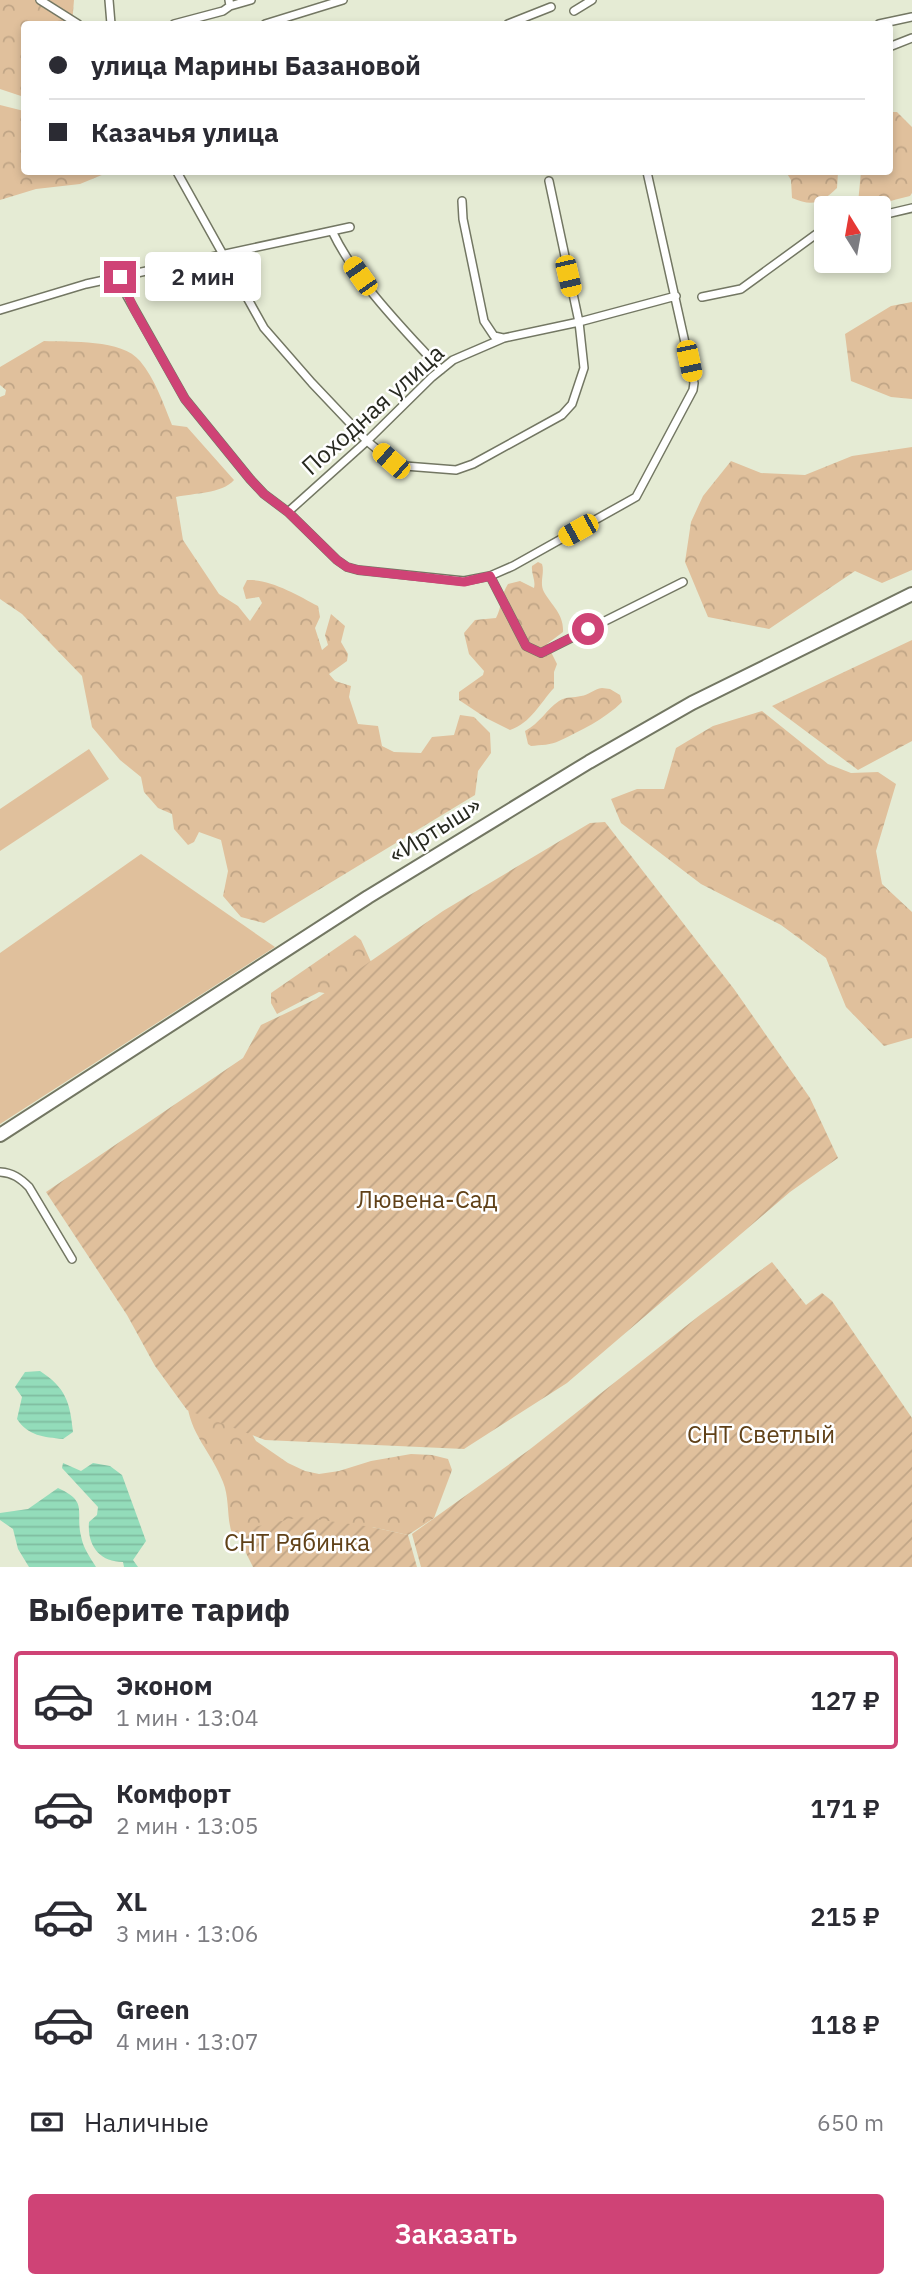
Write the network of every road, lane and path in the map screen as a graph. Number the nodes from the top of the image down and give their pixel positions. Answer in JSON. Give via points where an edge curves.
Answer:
{"nodes":[{"id":1,"x":40,"y":0,"type":"edge"},
{"id":2,"x":109,"y":0,"type":"edge"},
{"id":3,"x":250,"y":0,"type":"edge"},
{"id":4,"x":343,"y":0,"type":"edge"},
{"id":5,"x":592,"y":0,"type":"edge"},
{"id":6,"x":229,"y":3,"type":"edge"},
{"id":7,"x":551,"y":7,"type":"dead end"},
{"id":8,"x":574,"y":11,"type":"dead end"},
{"id":9,"x":912,"y":17,"type":"edge"},
{"id":10,"x":74,"y":21,"type":"edge"},
{"id":11,"x":111,"y":21,"type":"edge"},
{"id":12,"x":185,"y":21,"type":"edge"},
{"id":13,"x":275,"y":21,"type":"edge"},
{"id":14,"x":516,"y":21,"type":"edge"},
{"id":15,"x":893,"y":21,"type":"edge"},
{"id":16,"x":912,"y":38,"type":"edge"},
{"id":17,"x":893,"y":45,"type":"edge"},
{"id":18,"x":179,"y":175,"type":"edge"},
{"id":19,"x":648,"y":175,"type":"edge"},
{"id":20,"x":549,"y":181,"type":"dead end"},
{"id":21,"x":462,"y":201,"type":"dead end"},
{"id":22,"x":912,"y":208,"type":"edge"},
{"id":23,"x":891,"y":212,"type":"edge"},
{"id":24,"x":350,"y":227,"type":"dead end"},
{"id":25,"x":332,"y":231,"type":"junction"},
{"id":26,"x":814,"y":236,"type":"edge"},
{"id":27,"x":224,"y":254,"type":"junction"},
{"id":28,"x":120,"y":277,"type":"junction"},
{"id":29,"x":676,"y":296,"type":"junction"},
{"id":30,"x":702,"y":297,"type":"dead end"},
{"id":31,"x":0,"y":310,"type":"edge"},
{"id":32,"x":579,"y":322,"type":"junction"},
{"id":33,"x":504,"y":338,"type":"junction"},
{"id":34,"x":441,"y":370,"type":"junction"},
{"id":35,"x":368,"y":441,"type":"junction"},
{"id":36,"x":288,"y":512,"type":"junction"},
{"id":37,"x":490,"y":576,"type":"junction"},
{"id":38,"x":683,"y":582,"type":"dead end"},
{"id":39,"x":912,"y":594,"type":"edge"},
{"id":40,"x":0,"y":1135,"type":"edge"},
{"id":41,"x":0,"y":1172,"type":"edge"},
{"id":42,"x":72,"y":1259,"type":"dead end"}],
"edges":[{"from":1,"to":10,"type":"street"},
{"from":2,"to":11,"type":"street"},
{"from":3,"to":6,"type":"street"},
{"from":4,"to":13,"type":"street"},
{"from":5,"to":8,"type":"street"},
{"from":6,"to":12,"type":"street","via":[[223,11]]},
{"from":7,"to":14,"type":"street"},
{"from":9,"to":15,"type":"street"},
{"from":16,"to":17,"type":"street"},
{"from":18,"to":27,"type":"street"},
{"from":19,"to":29,"type":"street"},
{"from":20,"to":32,"type":"street"},
{"from":21,"to":33,"type":"street","via":[[484,321],[494,336]]},
{"from":22,"to":23,"type":"street"},
{"from":24,"to":25,"type":"street"},
{"from":25,"to":27,"type":"street"},
{"from":25,"to":34,"type":"street","via":[[360,276]]},
{"from":26,"to":30,"type":"street","via":[[741,289]]},
{"from":27,"to":28,"type":"street"},
{"from":27,"to":35,"type":"street","via":[[264,328]]},
{"from":28,"to":31,"type":"street"},
{"from":28,"to":36,"type":"street","via":[[185,399],[250,479]]},
{"from":29,"to":32,"type":"street","name":"Походная улица"},
{"from":29,"to":37,"type":"street","via":[[693,390],[636,497]]},
{"from":32,"to":33,"type":"street","name":"Походная улица"},
{"from":32,"to":35,"type":"street","via":[[584,368],[572,404],[562,415],[456,470],[405,466],[391,461]]},
{"from":33,"to":34,"type":"street","name":"Походная улица"},
{"from":34,"to":35,"type":"street","name":"Походная улица"},
{"from":35,"to":36,"type":"street","name":"Походная улица"},
{"from":36,"to":37,"type":"street","via":[[347,567],[464,582]]},
{"from":37,"to":38,"type":"street","via":[[526,646],[541,653]]},
{"from":39,"to":40,"type":"highway","name":"«Иртыш»","via":[[692,703],[568,774]]},
{"from":41,"to":42,"type":"street","via":[[9,1172],[29,1187]]}]}
